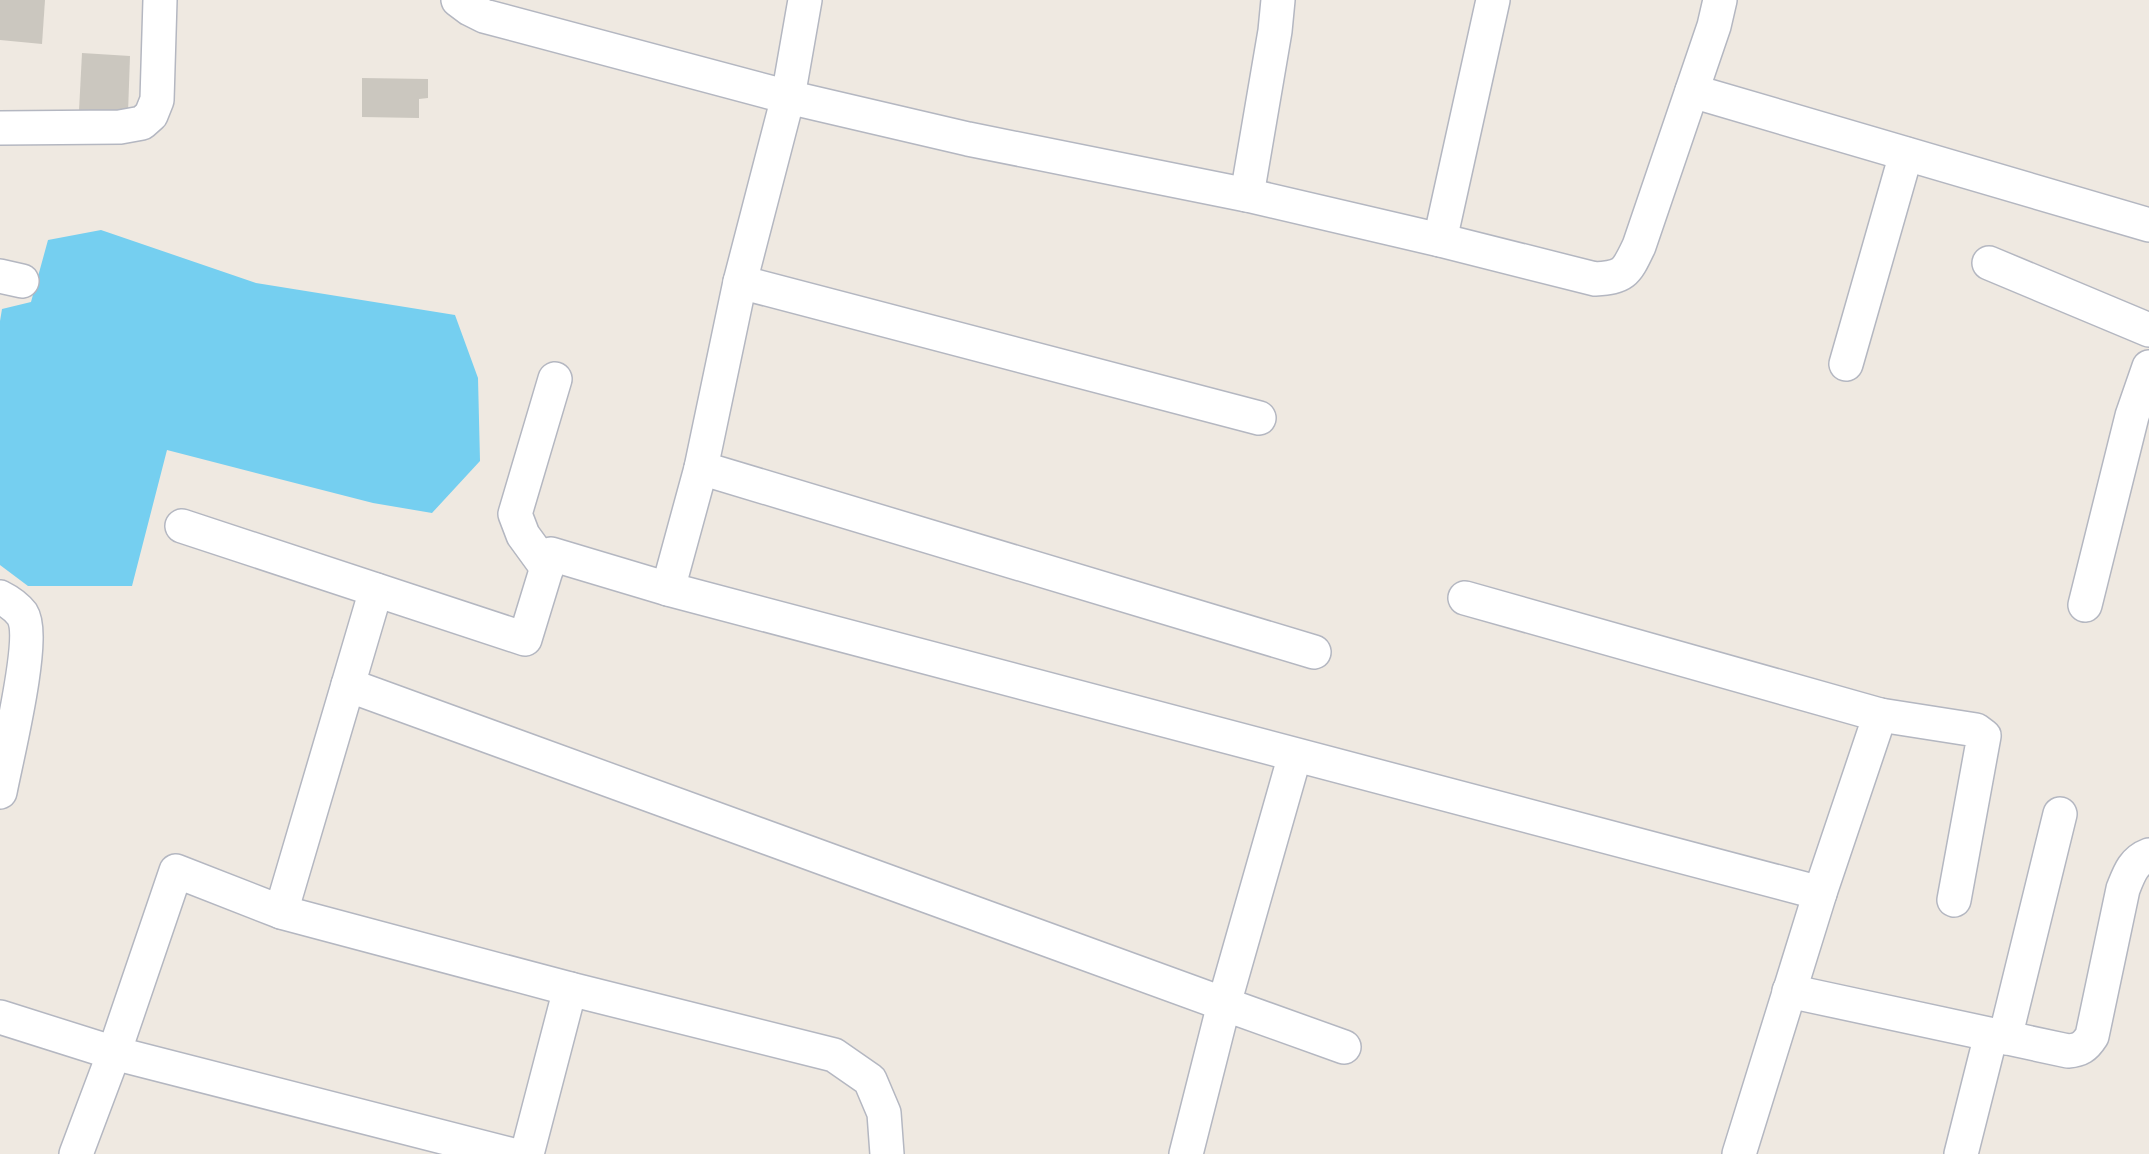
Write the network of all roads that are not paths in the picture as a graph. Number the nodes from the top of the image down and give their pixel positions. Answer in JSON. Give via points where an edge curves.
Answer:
{"nodes":[{"id":1,"x":160,"y":0,"type":"edge"},
{"id":2,"x":458,"y":0,"type":"edge"},
{"id":3,"x":804,"y":0,"type":"edge"},
{"id":4,"x":1278,"y":0,"type":"edge"},
{"id":5,"x":1493,"y":0,"type":"edge"},
{"id":6,"x":1720,"y":0,"type":"edge"},
{"id":7,"x":1692,"y":91,"type":"junction"},
{"id":8,"x":788,"y":98,"type":"junction"},
{"id":9,"x":0,"y":128,"type":"edge"},
{"id":10,"x":1905,"y":154,"type":"junction"},
{"id":11,"x":1247,"y":195,"type":"junction"},
{"id":12,"x":2149,"y":225,"type":"edge"},
{"id":13,"x":1440,"y":240,"type":"junction"},
{"id":14,"x":1989,"y":263,"type":"dead end"},
{"id":15,"x":740,"y":282,"type":"junction"},
{"id":16,"x":2149,"y":330,"type":"edge"},
{"id":17,"x":1846,"y":364,"type":"dead end"},
{"id":18,"x":2149,"y":367,"type":"edge"},
{"id":19,"x":555,"y":380,"type":"dead end"},
{"id":20,"x":1259,"y":418,"type":"dead end"},
{"id":21,"x":701,"y":468,"type":"junction"},
{"id":22,"x":182,"y":526,"type":"dead end"},
{"id":23,"x":547,"y":568,"type":"junction"},
{"id":24,"x":668,"y":589,"type":"junction"},
{"id":25,"x":376,"y":590,"type":"junction"},
{"id":26,"x":0,"y":597,"type":"edge"},
{"id":27,"x":1465,"y":598,"type":"dead end"},
{"id":28,"x":2085,"y":605,"type":"dead end"},
{"id":29,"x":1314,"y":652,"type":"dead end"},
{"id":30,"x":348,"y":685,"type":"junction"},
{"id":31,"x":1880,"y":715,"type":"junction"},
{"id":32,"x":1295,"y":755,"type":"junction"},
{"id":33,"x":0,"y":792,"type":"edge"},
{"id":34,"x":2060,"y":814,"type":"dead end"},
{"id":35,"x":2149,"y":855,"type":"edge"},
{"id":36,"x":1820,"y":893,"type":"junction"},
{"id":37,"x":1954,"y":900,"type":"dead end"},
{"id":38,"x":281,"y":912,"type":"junction"},
{"id":39,"x":570,"y":989,"type":"junction"},
{"id":40,"x":1789,"y":991,"type":"junction"},
{"id":41,"x":1224,"y":1004,"type":"junction"},
{"id":42,"x":0,"y":1017,"type":"edge"},
{"id":43,"x":1998,"y":1036,"type":"junction"},
{"id":44,"x":1344,"y":1047,"type":"dead end"},
{"id":45,"x":114,"y":1053,"type":"junction"},
{"id":46,"x":76,"y":1154,"type":"edge"},
{"id":47,"x":509,"y":1154,"type":"edge"},
{"id":48,"x":526,"y":1154,"type":"edge"},
{"id":49,"x":887,"y":1154,"type":"edge"},
{"id":50,"x":1186,"y":1154,"type":"edge"},
{"id":51,"x":1739,"y":1154,"type":"edge"},
{"id":52,"x":1961,"y":1154,"type":"edge"}],
"edges":[{"from":1,"to":9,"type":"street","via":[[157,100],[151,115],[142,123],[120,127]]},
{"from":2,"to":8,"type":"street","via":[[484,16]]},
{"from":3,"to":8,"type":"street"},
{"from":4,"to":11,"type":"street"},
{"from":5,"to":13,"type":"street"},
{"from":6,"to":7,"type":"street"},
{"from":7,"to":10,"type":"street"},
{"from":7,"to":13,"type":"street","via":[[1639,246],[1628,267],[1615,278],[1595,279]]},
{"from":8,"to":11,"type":"street"},
{"from":8,"to":15,"type":"street"},
{"from":10,"to":12,"type":"street"},
{"from":10,"to":17,"type":"street"},
{"from":11,"to":13,"type":"street"},
{"from":14,"to":16,"type":"street"},
{"from":15,"to":20,"type":"street"},
{"from":15,"to":21,"type":"street"},
{"from":18,"to":28,"type":"street","via":[[2132,416]]},
{"from":19,"to":23,"type":"street","via":[[515,514],[522,535]]},
{"from":21,"to":24,"type":"street"},
{"from":21,"to":29,"type":"street"},
{"from":22,"to":25,"type":"street"},
{"from":23,"to":24,"type":"street","via":[[551,554]]},
{"from":23,"to":25,"type":"street","via":[[525,639]]},
{"from":24,"to":32,"type":"street"},
{"from":25,"to":30,"type":"street"},
{"from":26,"to":33,"type":"street","via":[[23,615],[26,637],[23,674]]},
{"from":27,"to":31,"type":"street"},
{"from":30,"to":38,"type":"street"},
{"from":30,"to":41,"type":"street"},
{"from":31,"to":36,"type":"street"},
{"from":31,"to":37,"type":"street","via":[[1976,730],[1984,736]]},
{"from":32,"to":36,"type":"street"},
{"from":32,"to":41,"type":"street"},
{"from":34,"to":43,"type":"street"},
{"from":35,"to":43,"type":"street","via":[[2131,869],[2123,889],[2092,1036],[2086,1046],[2068,1051]]},
{"from":36,"to":40,"type":"street"},
{"from":38,"to":39,"type":"street"},
{"from":38,"to":45,"type":"street","via":[[176,871]]},
{"from":39,"to":48,"type":"street"},
{"from":39,"to":49,"type":"street","via":[[834,1055],[870,1080],[884,1113]]},
{"from":40,"to":43,"type":"street"},
{"from":40,"to":51,"type":"street"},
{"from":41,"to":44,"type":"street"},
{"from":41,"to":50,"type":"street"},
{"from":42,"to":45,"type":"street"},
{"from":43,"to":52,"type":"street"},
{"from":45,"to":46,"type":"street"},
{"from":45,"to":47,"type":"street"}]}
